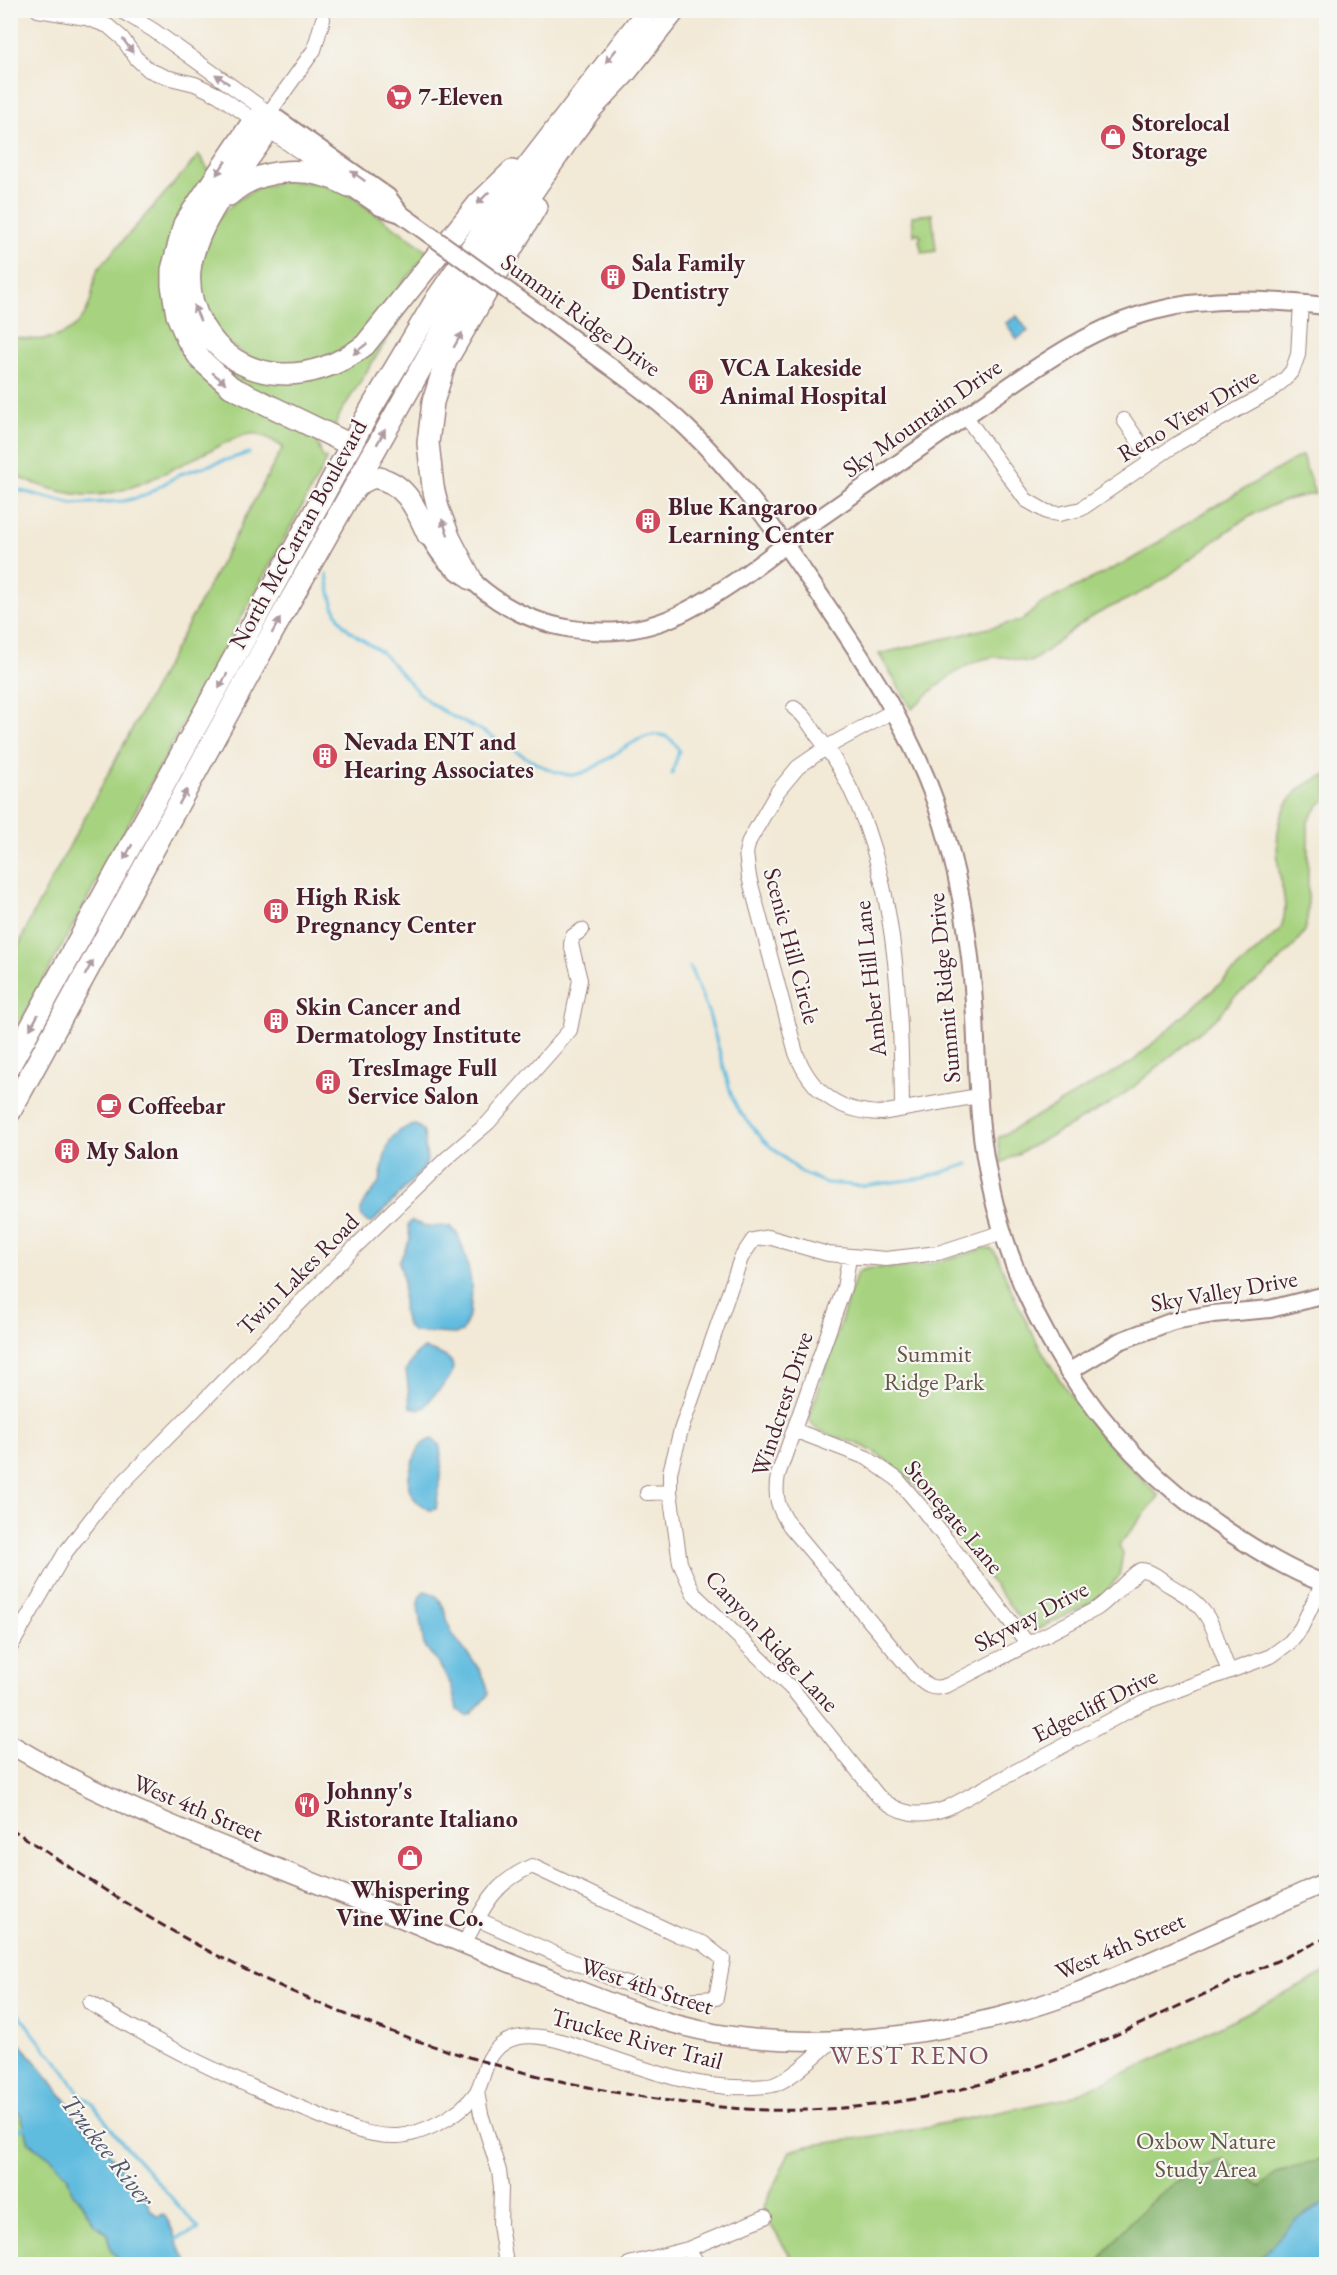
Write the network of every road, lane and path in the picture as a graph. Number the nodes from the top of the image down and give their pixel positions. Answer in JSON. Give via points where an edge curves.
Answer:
{"nodes":[{"id":1,"x":38,"y":10,"type":"edge"},
{"id":2,"x":120,"y":10,"type":"edge"},
{"id":3,"x":648,"y":10,"type":"edge"},
{"id":4,"x":675,"y":10,"type":"edge"},
{"id":5,"x":323,"y":19,"type":"dead end"},
{"id":6,"x":626,"y":72,"type":"junction"},
{"id":7,"x":264,"y":121,"type":"junction"},
{"id":8,"x":555,"y":128,"type":"junction"},
{"id":9,"x":349,"y":186,"type":"junction"},
{"id":10,"x":401,"y":214,"type":"junction"},
{"id":11,"x":208,"y":218,"type":"junction"},
{"id":12,"x":1300,"y":303,"type":"junction"},
{"id":13,"x":1326,"y":306,"type":"edge"},
{"id":14,"x":966,"y":417,"type":"junction"},
{"id":15,"x":1124,"y":420,"type":"dead end"},
{"id":16,"x":351,"y":445,"type":"junction"},
{"id":17,"x":1152,"y":461,"type":"junction"},
{"id":18,"x":343,"y":507,"type":"junction"},
{"id":19,"x":428,"y":535,"type":"joint"},
{"id":20,"x":785,"y":545,"type":"junction"},
{"id":21,"x":471,"y":579,"type":"junction"},
{"id":22,"x":794,"y":708,"type":"dead end"},
{"id":23,"x":895,"y":710,"type":"junction"},
{"id":24,"x":826,"y":747,"type":"junction"},
{"id":25,"x":582,"y":930,"type":"dead end"},
{"id":26,"x":10,"y":1065,"type":"edge"},
{"id":27,"x":978,"y":1096,"type":"junction"},
{"id":28,"x":902,"y":1109,"type":"junction"},
{"id":29,"x":10,"y":1112,"type":"edge"},
{"id":30,"x":1003,"y":1232,"type":"junction"},
{"id":31,"x":849,"y":1258,"type":"junction"},
{"id":32,"x":1326,"y":1295,"type":"edge"},
{"id":33,"x":1068,"y":1372,"type":"junction"},
{"id":34,"x":794,"y":1430,"type":"junction"},
{"id":35,"x":647,"y":1492,"type":"dead end"},
{"id":36,"x":669,"y":1492,"type":"junction"},
{"id":37,"x":1324,"y":1583,"type":"edge"},
{"id":38,"x":1029,"y":1644,"type":"junction"},
{"id":39,"x":10,"y":1648,"type":"edge"},
{"id":40,"x":1229,"y":1671,"type":"junction"},
{"id":41,"x":934,"y":1689,"type":"joint"},
{"id":42,"x":10,"y":1744,"type":"edge"},
{"id":43,"x":915,"y":1815,"type":"joint"},
{"id":44,"x":1326,"y":1882,"type":"edge"},
{"id":45,"x":477,"y":1919,"type":"junction"},
{"id":46,"x":464,"y":1944,"type":"junction"},
{"id":47,"x":90,"y":2003,"type":"dead end"},
{"id":48,"x":834,"y":2040,"type":"junction"},
{"id":49,"x":477,"y":2092,"type":"junction"},
{"id":50,"x":765,"y":2217,"type":"dead end"},
{"id":51,"x":688,"y":2249,"type":"junction"},
{"id":52,"x":506,"y":2265,"type":"edge"},
{"id":53,"x":628,"y":2265,"type":"edge"},
{"id":54,"x":698,"y":2265,"type":"edge"}],
"edges":[{"from":1,"to":7,"type":"street","name":"Summit Ridge Drive","one_way":true,"via":[[108,26],[149,70],[207,89]]},
{"from":7,"to":2,"type":"street","name":"Summit Ridge Drive","one_way":true,"via":[[153,30]]},
{"from":3,"to":8,"type":"main road","name":"North McCarran Boulevard","one_way":true},
{"from":4,"to":6,"type":"main road","name":"North McCarran Boulevard"},
{"from":5,"to":7,"type":"street","via":[[314,50]]},
{"from":18,"to":6,"type":"main road","name":"North McCarran Boulevard","one_way":true,"via":[[465,290],[571,136]]},
{"from":21,"to":6,"type":"main road","one_way":true,"via":[[450,539],[433,487],[428,443],[437,382],[456,342],[537,205]]},
{"from":7,"to":9,"type":"street","name":"Summit Ridge Drive"},
{"from":10,"to":7,"type":"street","name":"Summit Ridge Drive","one_way":true,"via":[[388,197]]},
{"from":7,"to":11,"type":"main road"},
{"from":7,"to":16,"type":"main road","one_way":true,"via":[[184,224],[172,270],[177,315],[201,360],[231,387]]},
{"from":8,"to":11,"type":"main road","one_way":true,"via":[[478,204],[365,345],[343,360],[309,372],[280,375],[253,368],[226,354],[207,333],[193,303],[189,277],[200,233]]},
{"from":8,"to":16,"type":"main road","name":"North McCarran Boulevard","via":[[436,298]]},
{"from":9,"to":10,"type":"street","name":"Summit Ridge Drive","via":[[380,207]]},
{"from":9,"to":11,"type":"main road","via":[[316,173],[270,174],[236,189]]},
{"from":10,"to":20,"type":"street","name":"Summit Ridge Drive","bridge":true,"via":[[658,402],[727,469]]},
{"from":12,"to":13,"type":"street","name":"Sky Mountain Drive"},
{"from":12,"to":14,"type":"street","name":"Sky Mountain Drive","via":[[1212,301],[1127,319],[1069,346]]},
{"from":12,"to":17,"type":"street","name":"Reno View Drive","via":[[1298,355],[1285,379]]},
{"from":14,"to":17,"type":"street","name":"Reno View Drive","via":[[1019,492],[1042,510],[1059,514],[1081,509]]},
{"from":14,"to":20,"type":"street","name":"Sky Mountain Drive"},
{"from":15,"to":17,"type":"street"},
{"from":16,"to":26,"type":"main road","name":"North McCarran Boulevard","one_way":true},
{"from":18,"to":19,"type":"main road","via":[[359,484],[373,477],[382,478],[403,490]]},
{"from":29,"to":18,"type":"main road","name":"North McCarran Boulevard","one_way":true},
{"from":19,"to":21,"type":"street","name":"Sky Mountain Drive","via":[[448,564]]},
{"from":20,"to":21,"type":"street","name":"Sky Mountain Drive","via":[[689,609],[665,620],[627,629],[585,631],[549,624],[512,610]]},
{"from":20,"to":23,"type":"street","name":"Summit Ridge Drive"},
{"from":22,"to":24,"type":"street","name":"Amber Hill Lane"},
{"from":23,"to":24,"type":"street","name":"Scenic Hill Circle"},
{"from":23,"to":27,"type":"street","name":"Summit Ridge Drive","via":[[935,801],[961,893],[971,961]]},
{"from":24,"to":28,"type":"street","name":"Amber Hill Lane","via":[[843,774],[864,824],[889,913],[897,979]]},
{"from":24,"to":28,"type":"street","name":"Scenic Hill Circle","via":[[786,780],[754,830],[746,853],[749,877],[802,1069],[822,1094],[851,1109],[874,1113]]},
{"from":25,"to":39,"type":"street","name":"Twin Lakes Road","via":[[573,936],[571,944],[580,980],[570,1030],[488,1124],[357,1245],[105,1501],[65,1553]]},
{"from":27,"to":28,"type":"street","name":"Scenic Hill Circle"},
{"from":27,"to":30,"type":"street","name":"Summit Ridge Drive","via":[[986,1160]]},
{"from":30,"to":31,"type":"street","via":[[917,1257]]},
{"from":30,"to":33,"type":"street","name":"Summit Ridge Drive","via":[[1033,1310]]},
{"from":31,"to":34,"type":"street","name":"Windcrest Drive","via":[[844,1288]]},
{"from":31,"to":36,"type":"street","name":"Canyon Ridge Lane","via":[[768,1237],[753,1240],[741,1258],[681,1430]]},
{"from":32,"to":33,"type":"street","name":"Sky Valley Drive","via":[[1270,1309],[1173,1321],[1120,1341]]},
{"from":33,"to":37,"type":"street","name":"Summit Ridge Drive","via":[[1117,1435],[1169,1488],[1240,1540]]},
{"from":34,"to":38,"type":"street","name":"Stonegate Lane","via":[[867,1458],[897,1479]]},
{"from":34,"to":41,"type":"street","name":"Windcrest Drive","via":[[776,1488],[781,1513],[915,1675]]},
{"from":35,"to":36,"type":"street"},
{"from":36,"to":43,"type":"street","name":"Canyon Ridge Lane","via":[[680,1563],[694,1594],[794,1691],[878,1796],[898,1810]]},
{"from":37,"to":40,"type":"street","name":"Edgecliff Drive","via":[[1301,1640]]},
{"from":38,"to":40,"type":"street","name":"Skyway Drive","via":[[1106,1603],[1142,1570],[1160,1578],[1203,1611]]},
{"from":38,"to":41,"type":"street","name":"Skyway Drive"},
{"from":40,"to":43,"type":"street","name":"Edgecliff Drive","via":[[1143,1703],[947,1808]]},
{"from":42,"to":46,"type":"main road","name":"West 4th Street","via":[[134,1808]]},
{"from":44,"to":48,"type":"main road","name":"West 4th Street","via":[[1072,1994],[953,2026]]},
{"from":45,"to":45,"type":"street","via":[[617,1981],[683,2000],[716,1998],[723,1959],[703,1943],[532,1866],[516,1873],[489,1897]]},
{"from":45,"to":46,"type":"street"},
{"from":46,"to":48,"type":"main road","name":"West 4th Street","via":[[671,2023],[749,2038]]},
{"from":47,"to":49,"type":"street","name":"Truckee River Trail","via":[[248,2086],[363,2132],[398,2136],[426,2127],[454,2113]]},
{"from":48,"to":49,"type":"street","name":"Truckee River Trail","via":[[783,2081],[744,2087],[710,2086],[542,2036],[522,2036],[505,2043],[493,2054]]},
{"from":49,"to":52,"type":"street","via":[[499,2171],[500,2225]]},
{"from":50,"to":51,"type":"street"},
{"from":51,"to":53,"type":"street"},
{"from":51,"to":54,"type":"street"}]}
